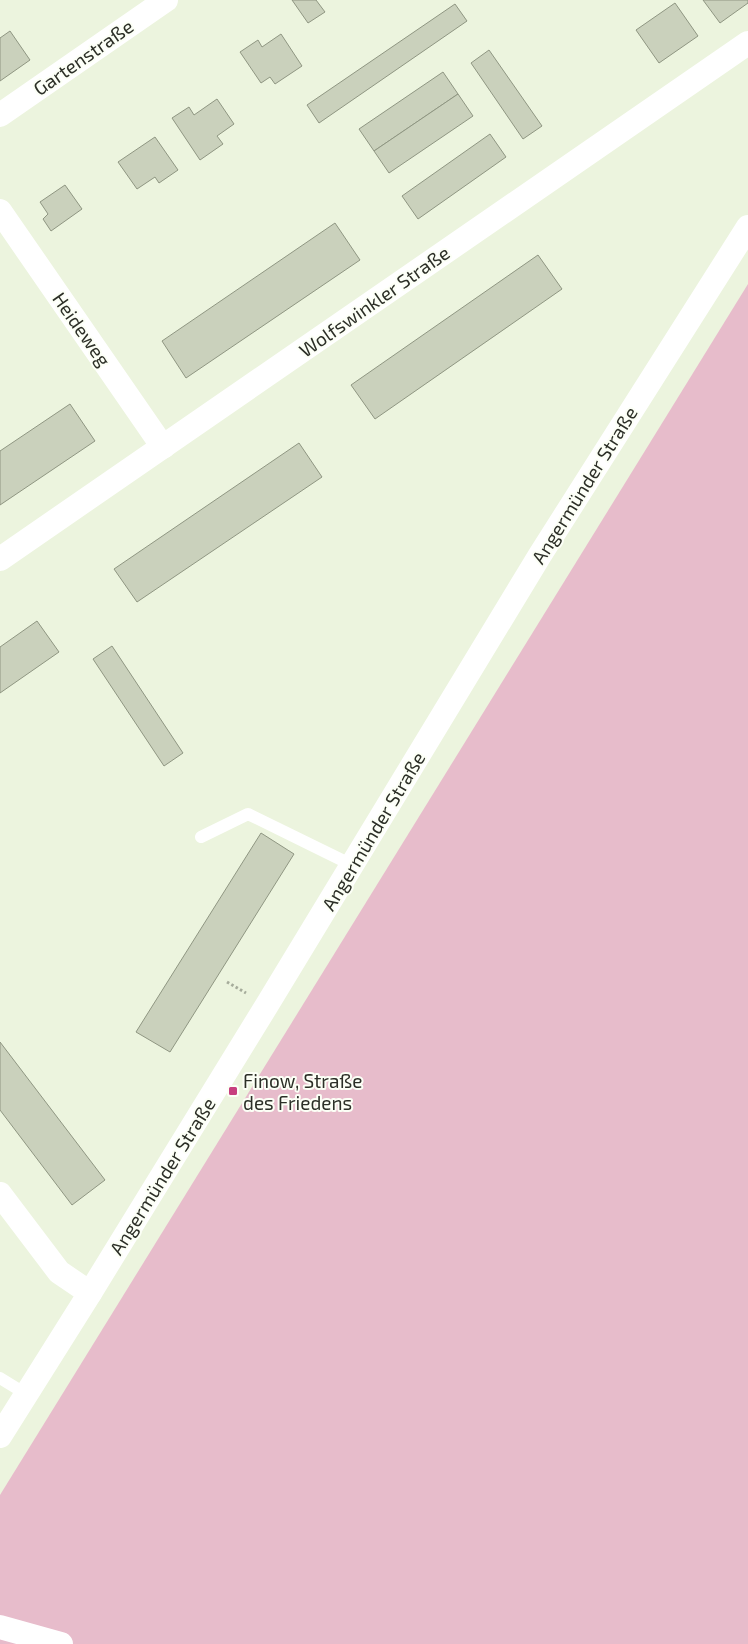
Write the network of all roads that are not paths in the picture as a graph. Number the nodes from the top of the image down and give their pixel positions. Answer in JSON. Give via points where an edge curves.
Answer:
{"nodes":[{"id":1,"x":166,"y":0,"type":"edge"},
{"id":2,"x":748,"y":43,"type":"edge"},
{"id":3,"x":0,"y":114,"type":"edge"},
{"id":4,"x":0,"y":211,"type":"edge"},
{"id":5,"x":748,"y":227,"type":"edge"},
{"id":6,"x":163,"y":447,"type":"junction"},
{"id":7,"x":0,"y":559,"type":"edge"},
{"id":8,"x":201,"y":837,"type":"dead end"},
{"id":9,"x":352,"y":865,"type":"junction"},
{"id":10,"x":0,"y":1194,"type":"edge"},
{"id":11,"x":90,"y":1293,"type":"junction"},
{"id":12,"x":0,"y":1378,"type":"edge"},
{"id":13,"x":26,"y":1394,"type":"junction"},
{"id":14,"x":0,"y":1436,"type":"edge"},
{"id":15,"x":0,"y":1627,"type":"edge"},
{"id":16,"x":61,"y":1644,"type":"edge"}],
"edges":[{"from":1,"to":3,"type":"street","name":"Gartenstraße"},
{"from":2,"to":6,"type":"street","name":"Wolfswinkler Straße"},
{"from":4,"to":6,"type":"street","name":"Heideweg"},
{"from":5,"to":9,"type":"street","name":"Angermünder Straße","via":[[540,555]]},
{"from":6,"to":7,"type":"street","name":"Wolfswinkler Straße"},
{"from":8,"to":9,"type":"lane","via":[[248,814]]},
{"from":9,"to":11,"type":"street","name":"Angermünder Straße"},
{"from":10,"to":11,"type":"street","via":[[59,1272]]},
{"from":11,"to":13,"type":"street","name":"Angermünder Straße"},
{"from":12,"to":13,"type":"lane"},
{"from":13,"to":14,"type":"street","name":"Angermünder Straße"},
{"from":15,"to":16,"type":"street"}]}
